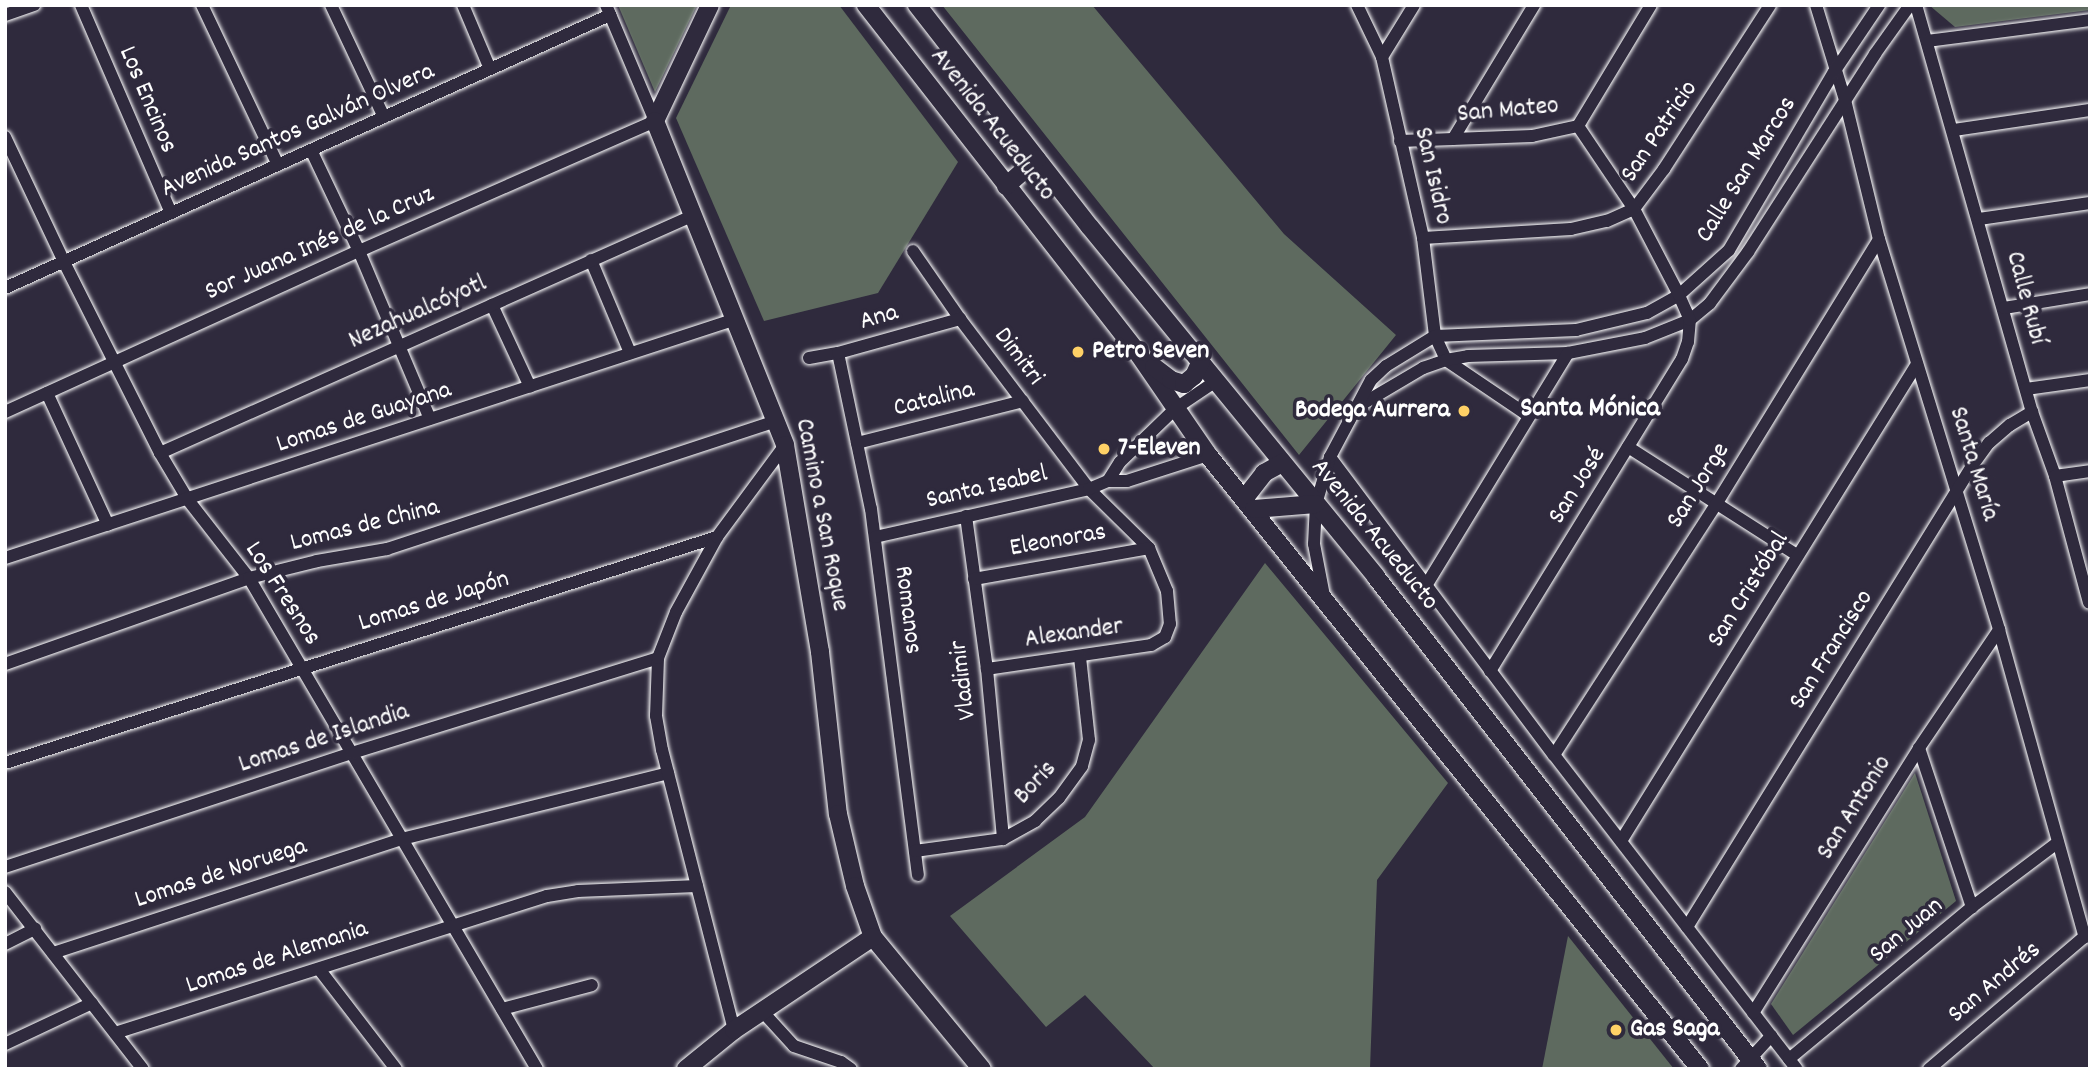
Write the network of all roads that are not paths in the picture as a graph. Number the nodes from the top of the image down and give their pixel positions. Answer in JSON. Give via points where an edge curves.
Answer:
{"nodes":[{"id":1,"x":34,"y":5,"type":"edge"},
{"id":2,"x":81,"y":5,"type":"edge"},
{"id":3,"x":202,"y":5,"type":"edge"},
{"id":4,"x":331,"y":5,"type":"edge"},
{"id":5,"x":463,"y":5,"type":"edge"},
{"id":6,"x":710,"y":5,"type":"edge"},
{"id":7,"x":866,"y":5,"type":"edge"},
{"id":8,"x":917,"y":5,"type":"edge"},
{"id":9,"x":1357,"y":5,"type":"edge"},
{"id":10,"x":1414,"y":5,"type":"edge"},
{"id":11,"x":1534,"y":5,"type":"edge"},
{"id":12,"x":1651,"y":5,"type":"edge"},
{"id":13,"x":1770,"y":5,"type":"edge"},
{"id":14,"x":1816,"y":5,"type":"edge"},
{"id":15,"x":1879,"y":5,"type":"edge"},
{"id":16,"x":1910,"y":5,"type":"edge"},
{"id":17,"x":1916,"y":5,"type":"edge"},
{"id":18,"x":608,"y":10,"type":"edge"},
{"id":19,"x":5,"y":15,"type":"edge"},
{"id":20,"x":2090,"y":20,"type":"edge"},
{"id":21,"x":1927,"y":41,"type":"junction"},
{"id":22,"x":1382,"y":57,"type":"junction"},
{"id":23,"x":490,"y":69,"type":"junction"},
{"id":24,"x":1835,"y":72,"type":"junction"},
{"id":25,"x":1845,"y":100,"type":"junction"},
{"id":26,"x":2090,"y":110,"type":"edge"},
{"id":27,"x":384,"y":117,"type":"junction"},
{"id":28,"x":655,"y":121,"type":"junction"},
{"id":29,"x":1578,"y":126,"type":"junction"},
{"id":30,"x":1954,"y":130,"type":"junction"},
{"id":31,"x":5,"y":137,"type":"edge"},
{"id":32,"x":1453,"y":139,"type":"junction"},
{"id":33,"x":1400,"y":141,"type":"junction"},
{"id":34,"x":311,"y":150,"type":"junction"},
{"id":35,"x":1037,"y":159,"type":"junction"},
{"id":36,"x":278,"y":165,"type":"junction"},
{"id":37,"x":1006,"y":186,"type":"junction"},
{"id":38,"x":2090,"y":203,"type":"edge"},
{"id":39,"x":1634,"y":209,"type":"junction"},
{"id":40,"x":171,"y":213,"type":"junction"},
{"id":41,"x":694,"y":215,"type":"junction"},
{"id":42,"x":1979,"y":219,"type":"junction"},
{"id":43,"x":1423,"y":238,"type":"junction"},
{"id":44,"x":1879,"y":239,"type":"junction"},
{"id":45,"x":359,"y":251,"type":"junction"},
{"id":46,"x":913,"y":251,"type":"dead end"},
{"id":47,"x":592,"y":261,"type":"junction"},
{"id":48,"x":64,"y":262,"type":"junction"},
{"id":49,"x":5,"y":288,"type":"edge"},
{"id":50,"x":2090,"y":294,"type":"edge"},
{"id":51,"x":1679,"y":295,"type":"junction"},
{"id":52,"x":492,"y":305,"type":"junction"},
{"id":53,"x":2004,"y":308,"type":"junction"},
{"id":54,"x":736,"y":319,"type":"junction"},
{"id":55,"x":960,"y":319,"type":"junction"},
{"id":56,"x":1690,"y":320,"type":"junction"},
{"id":57,"x":1435,"y":336,"type":"junction"},
{"id":58,"x":400,"y":346,"type":"junction"},
{"id":59,"x":838,"y":353,"type":"junction"},
{"id":60,"x":630,"y":354,"type":"junction"},
{"id":61,"x":1568,"y":354,"type":"junction"},
{"id":62,"x":1140,"y":356,"type":"junction"},
{"id":63,"x":809,"y":358,"type":"dead end"},
{"id":64,"x":1446,"y":360,"type":"junction"},
{"id":65,"x":1201,"y":361,"type":"junction"},
{"id":66,"x":116,"y":362,"type":"junction"},
{"id":67,"x":1917,"y":364,"type":"junction"},
{"id":68,"x":2090,"y":380,"type":"edge"},
{"id":69,"x":1216,"y":381,"type":"junction"},
{"id":70,"x":530,"y":387,"type":"junction"},
{"id":71,"x":2026,"y":389,"type":"junction"},
{"id":72,"x":47,"y":393,"type":"junction"},
{"id":73,"x":1023,"y":401,"type":"junction"},
{"id":74,"x":1357,"y":407,"type":"junction"},
{"id":75,"x":1176,"y":408,"type":"junction"},
{"id":76,"x":5,"y":412,"type":"edge"},
{"id":77,"x":2032,"y":412,"type":"junction"},
{"id":78,"x":1529,"y":416,"type":"junction"},
{"id":79,"x":430,"y":419,"type":"junction"},
{"id":80,"x":778,"y":421,"type":"junction"},
{"id":81,"x":857,"y":443,"type":"junction"},
{"id":82,"x":785,"y":445,"type":"junction"},
{"id":83,"x":1628,"y":447,"type":"junction"},
{"id":84,"x":160,"y":453,"type":"junction"},
{"id":85,"x":1208,"y":455,"type":"junction"},
{"id":86,"x":1330,"y":457,"type":"junction"},
{"id":87,"x":1282,"y":463,"type":"junction"},
{"id":88,"x":2090,"y":471,"type":"edge"},
{"id":89,"x":2055,"y":477,"type":"junction"},
{"id":90,"x":1108,"y":481,"type":"junction"},
{"id":91,"x":1089,"y":489,"type":"junction"},
{"id":92,"x":1958,"y":491,"type":"junction"},
{"id":93,"x":187,"y":500,"type":"junction"},
{"id":94,"x":1249,"y":504,"type":"junction"},
{"id":95,"x":1316,"y":504,"type":"junction"},
{"id":96,"x":1715,"y":506,"type":"junction"},
{"id":97,"x":966,"y":516,"type":"junction"},
{"id":98,"x":108,"y":525,"type":"junction"},
{"id":99,"x":717,"y":537,"type":"junction"},
{"id":100,"x":875,"y":537,"type":"junction"},
{"id":101,"x":1149,"y":548,"type":"junction"},
{"id":102,"x":7,"y":554,"type":"edge"},
{"id":103,"x":1797,"y":555,"type":"junction"},
{"id":104,"x":2084,"y":564,"type":"edge"},
{"id":105,"x":249,"y":578,"type":"junction"},
{"id":106,"x":974,"y":579,"type":"junction"},
{"id":107,"x":1426,"y":584,"type":"junction"},
{"id":108,"x":1324,"y":596,"type":"junction"},
{"id":109,"x":2089,"y":603,"type":"edge"},
{"id":110,"x":2000,"y":630,"type":"junction"},
{"id":111,"x":1080,"y":657,"type":"junction"},
{"id":112,"x":658,"y":658,"type":"junction"},
{"id":113,"x":5,"y":664,"type":"edge"},
{"id":114,"x":302,"y":667,"type":"junction"},
{"id":115,"x":987,"y":669,"type":"junction"},
{"id":116,"x":1490,"y":671,"type":"junction"},
{"id":117,"x":1919,"y":748,"type":"junction"},
{"id":118,"x":352,"y":753,"type":"junction"},
{"id":119,"x":1554,"y":755,"type":"junction"},
{"id":120,"x":5,"y":763,"type":"edge"},
{"id":121,"x":668,"y":773,"type":"junction"},
{"id":122,"x":402,"y":839,"type":"junction"},
{"id":123,"x":1003,"y":839,"type":"junction"},
{"id":124,"x":1621,"y":841,"type":"junction"},
{"id":125,"x":2057,"y":843,"type":"junction"},
{"id":126,"x":915,"y":851,"type":"junction"},
{"id":127,"x":5,"y":867,"type":"edge"},
{"id":128,"x":918,"y":875,"type":"dead end"},
{"id":129,"x":697,"y":886,"type":"junction"},
{"id":130,"x":5,"y":892,"type":"edge"},
{"id":131,"x":1972,"y":907,"type":"junction"},
{"id":132,"x":453,"y":925,"type":"junction"},
{"id":133,"x":1687,"y":927,"type":"junction"},
{"id":134,"x":35,"y":929,"type":"junction"},
{"id":135,"x":2087,"y":935,"type":"edge"},
{"id":136,"x":873,"y":937,"type":"junction"},
{"id":137,"x":5,"y":944,"type":"edge"},
{"id":138,"x":53,"y":953,"type":"junction"},
{"id":139,"x":319,"y":969,"type":"junction"},
{"id":140,"x":592,"y":985,"type":"dead end"},
{"id":141,"x":92,"y":1003,"type":"junction"},
{"id":142,"x":502,"y":1009,"type":"junction"},
{"id":143,"x":762,"y":1011,"type":"junction"},
{"id":144,"x":1753,"y":1013,"type":"junction"},
{"id":145,"x":734,"y":1030,"type":"junction"},
{"id":146,"x":115,"y":1033,"type":"junction"},
{"id":147,"x":1771,"y":1036,"type":"junction"},
{"id":148,"x":5,"y":1044,"type":"edge"},
{"id":149,"x":1793,"y":1064,"type":"edge"},
{"id":150,"x":1750,"y":1065,"type":"edge"},
{"id":151,"x":143,"y":1069,"type":"edge"},
{"id":152,"x":396,"y":1069,"type":"edge"},
{"id":153,"x":537,"y":1069,"type":"edge"},
{"id":154,"x":686,"y":1069,"type":"edge"},
{"id":155,"x":851,"y":1069,"type":"edge"},
{"id":156,"x":982,"y":1069,"type":"edge"},
{"id":157,"x":1700,"y":1069,"type":"edge"},
{"id":158,"x":1929,"y":1069,"type":"edge"}],
"edges":[{"from":1,"to":19,"type":"street"},
{"from":2,"to":40,"type":"street","name":"Los Encinos"},
{"from":3,"to":36,"type":"street"},
{"from":4,"to":27,"type":"street"},
{"from":5,"to":23,"type":"street"},
{"from":6,"to":28,"type":"street"},
{"from":7,"to":37,"type":"street","name":"Avenida Acueducto"},
{"from":8,"to":35,"type":"street","name":"Avenida Acueducto"},
{"from":9,"to":22,"type":"street","name":"San Isidro"},
{"from":10,"to":22,"type":"street"},
{"from":11,"to":32,"type":"street"},
{"from":12,"to":29,"type":"street"},
{"from":13,"to":39,"type":"street","name":"San Patricio"},
{"from":14,"to":24,"type":"street","name":"Santa María"},
{"from":15,"to":24,"type":"street","name":"Calle San Marcos"},
{"from":16,"to":25,"type":"street"},
{"from":17,"to":21,"type":"street","name":"Calle Rubí"},
{"from":18,"to":23,"type":"street","name":"Avenida Santos Galván Olvera"},
{"from":18,"to":28,"type":"street","name":"Camino a San Roque"},
{"from":20,"to":21,"type":"street"},
{"from":21,"to":30,"type":"street","name":"Calle Rubí"},
{"from":22,"to":33,"type":"street","name":"San Isidro"},
{"from":23,"to":27,"type":"street","name":"Avenida Santos Galván Olvera"},
{"from":24,"to":25,"type":"street","name":"Santa María"},
{"from":24,"to":51,"type":"street","name":"Calle San Marcos","via":[[1729,250]]},
{"from":25,"to":44,"type":"street","name":"Santa María"},
{"from":25,"to":56,"type":"street","name":"Calle San Marcos","via":[[1748,252],[1710,303]]},
{"from":26,"to":30,"type":"street"},
{"from":27,"to":34,"type":"street","name":"Avenida Santos Galván Olvera"},
{"from":28,"to":41,"type":"street","name":"Camino a San Roque"},
{"from":28,"to":45,"type":"street","name":"Sor Juana Inés de la Cruz"},
{"from":29,"to":32,"type":"street","name":"San Mateo","via":[[1532,136]]},
{"from":29,"to":39,"type":"street"},
{"from":30,"to":42,"type":"street","name":"Calle Rubí"},
{"from":31,"to":48,"type":"street","name":"Los Fresnos"},
{"from":32,"to":33,"type":"street","name":"San Mateo"},
{"from":33,"to":43,"type":"street","name":"San Isidro"},
{"from":34,"to":36,"type":"street","name":"Avenida Santos Galván Olvera"},
{"from":34,"to":45,"type":"street"},
{"from":35,"to":37,"type":"street"},
{"from":35,"to":65,"type":"street","name":"Avenida Acueducto"},
{"from":36,"to":40,"type":"street","name":"Avenida Santos Galván Olvera"},
{"from":37,"to":62,"type":"street","name":"Avenida Acueducto"},
{"from":38,"to":42,"type":"street"},
{"from":39,"to":43,"type":"street","name":"San Patricio","via":[[1571,229]]},
{"from":39,"to":51,"type":"street"},
{"from":40,"to":48,"type":"street","name":"Avenida Santos Galván Olvera"},
{"from":41,"to":47,"type":"street","name":"Nezahualcóyotl"},
{"from":41,"to":54,"type":"street","name":"Camino a San Roque"},
{"from":42,"to":53,"type":"street","name":"Calle Rubí"},
{"from":43,"to":57,"type":"street","name":"San Isidro"},
{"from":44,"to":67,"type":"street","name":"Santa María"},
{"from":44,"to":96,"type":"street","name":"San Jorge"},
{"from":45,"to":58,"type":"street"},
{"from":45,"to":66,"type":"street","name":"Sor Juana Inés de la Cruz"},
{"from":46,"to":55,"type":"street","name":"Dimitri"},
{"from":47,"to":52,"type":"street","name":"Nezahualcóyotl"},
{"from":47,"to":60,"type":"street"},
{"from":48,"to":49,"type":"street","name":"Avenida Santos Galván Olvera"},
{"from":48,"to":66,"type":"street","name":"Los Fresnos"},
{"from":50,"to":53,"type":"street"},
{"from":51,"to":56,"type":"street"},
{"from":51,"to":57,"type":"street","name":"Calle San Marcos","via":[[1647,313],[1576,330]]},
{"from":52,"to":58,"type":"street","name":"Nezahualcóyotl"},
{"from":52,"to":70,"type":"street"},
{"from":53,"to":71,"type":"street","name":"Calle Rubí"},
{"from":54,"to":60,"type":"street","name":"Lomas de Guayana"},
{"from":54,"to":80,"type":"street","name":"Camino a San Roque"},
{"from":55,"to":59,"type":"street","name":"Ana"},
{"from":55,"to":73,"type":"street","name":"Dimitri"},
{"from":56,"to":61,"type":"street","name":"Calle San Marcos","via":[[1645,338]]},
{"from":56,"to":83,"type":"street","name":"San José","via":[[1682,359]]},
{"from":57,"to":64,"type":"street","name":"San Isidro"},
{"from":57,"to":74,"type":"street","name":"Calle San Marcos","via":[[1386,366],[1371,380]]},
{"from":58,"to":79,"type":"street"},
{"from":58,"to":84,"type":"street","name":"Nezahualcóyotl"},
{"from":59,"to":63,"type":"street","name":"Ana"},
{"from":59,"to":81,"type":"street","name":"Romanos"},
{"from":60,"to":70,"type":"street","name":"Lomas de Guayana"},
{"from":61,"to":64,"type":"street","name":"Calle San Marcos"},
{"from":61,"to":78,"type":"street"},
{"from":62,"to":65,"type":"street","via":[[1178,384],[1189,382]]},
{"from":62,"to":75,"type":"street","name":"Avenida Acueducto"},
{"from":64,"to":74,"type":"street","name":"Calle San Marcos","via":[[1423,368]]},
{"from":64,"to":78,"type":"street"},
{"from":65,"to":69,"type":"street","name":"Avenida Acueducto"},
{"from":66,"to":72,"type":"street","name":"Sor Juana Inés de la Cruz"},
{"from":66,"to":84,"type":"street","name":"Los Fresnos"},
{"from":67,"to":92,"type":"street","name":"Santa María"},
{"from":67,"to":103,"type":"street","name":"San Cristóbal"},
{"from":68,"to":71,"type":"street"},
{"from":69,"to":75,"type":"street"},
{"from":69,"to":87,"type":"street","name":"Avenida Acueducto"},
{"from":70,"to":79,"type":"street","name":"Lomas de Guayana"},
{"from":71,"to":77,"type":"street","name":"Calle Rubí"},
{"from":72,"to":76,"type":"street","name":"Sor Juana Inés de la Cruz"},
{"from":72,"to":98,"type":"street"},
{"from":73,"to":81,"type":"street","name":"Catalina"},
{"from":73,"to":91,"type":"street","name":"Dimitri"},
{"from":74,"to":86,"type":"street","name":"Calle San Marcos"},
{"from":75,"to":85,"type":"street","name":"Avenida Acueducto"},
{"from":75,"to":90,"type":"street"},
{"from":77,"to":89,"type":"street","name":"Calle Rubí"},
{"from":77,"to":92,"type":"street","name":"San Francisco","via":[[1989,443]]},
{"from":78,"to":107,"type":"street"},
{"from":79,"to":93,"type":"street","name":"Lomas de Guayana"},
{"from":80,"to":82,"type":"street","name":"Camino a San Roque"},
{"from":80,"to":105,"type":"street","name":"Lomas de China","via":[[387,549]]},
{"from":81,"to":100,"type":"street","name":"Romanos"},
{"from":82,"to":99,"type":"street"},
{"from":82,"to":136,"type":"street","name":"Camino a San Roque","via":[[820,652],[838,814]]},
{"from":83,"to":96,"type":"street"},
{"from":83,"to":116,"type":"street","name":"San José"},
{"from":84,"to":93,"type":"street","name":"Los Fresnos"},
{"from":85,"to":90,"type":"street","via":[[1127,481]]},
{"from":85,"to":94,"type":"street","name":"Avenida Acueducto"},
{"from":86,"to":95,"type":"street","name":"Calle San Marcos"},
{"from":86,"to":107,"type":"street"},
{"from":87,"to":94,"type":"street","via":[[1264,473]]},
{"from":87,"to":95,"type":"street","name":"Avenida Acueducto"},
{"from":88,"to":89,"type":"street"},
{"from":89,"to":104,"type":"street","name":"Calle Rubí"},
{"from":90,"to":91,"type":"street","name":"Santa Isabel"},
{"from":91,"to":97,"type":"street","name":"Santa Isabel"},
{"from":91,"to":101,"type":"street","name":"Dimitri"},
{"from":92,"to":110,"type":"street","name":"Santa María"},
{"from":92,"to":133,"type":"street","name":"San Francisco"},
{"from":93,"to":98,"type":"street","name":"Lomas de Guayana"},
{"from":93,"to":105,"type":"street","name":"Los Fresnos"},
{"from":94,"to":95,"type":"street"},
{"from":94,"to":108,"type":"street","name":"Avenida Acueducto"},
{"from":95,"to":108,"type":"street","name":"Calle San Marcos","via":[[1314,544]]},
{"from":95,"to":150,"type":"street","name":"Avenida Acueducto"},
{"from":96,"to":103,"type":"street"},
{"from":96,"to":119,"type":"street","name":"San Jorge"},
{"from":97,"to":100,"type":"street","name":"Santa Isabel"},
{"from":97,"to":106,"type":"street","name":"Vladimir"},
{"from":98,"to":102,"type":"street","name":"Lomas de Guayana"},
{"from":99,"to":112,"type":"street","via":[[676,612]]},
{"from":99,"to":114,"type":"street","name":"Lomas de Japón"},
{"from":100,"to":126,"type":"street","name":"Romanos"},
{"from":101,"to":106,"type":"street","name":"Eleonoras"},
{"from":101,"to":111,"type":"street","name":"Alexander","via":[[1167,591],[1170,624],[1165,637],[1143,647]]},
{"from":103,"to":124,"type":"street","name":"San Cristóbal"},
{"from":104,"to":109,"type":"street","name":"Calle Rubí"},
{"from":105,"to":113,"type":"street","name":"Lomas de China"},
{"from":105,"to":114,"type":"street","name":"Los Fresnos"},
{"from":106,"to":115,"type":"street","name":"Vladimir"},
{"from":107,"to":116,"type":"street"},
{"from":108,"to":157,"type":"street","name":"Avenida Acueducto"},
{"from":110,"to":117,"type":"street","name":"San Antonio"},
{"from":110,"to":125,"type":"street","name":"Santa María"},
{"from":111,"to":115,"type":"street","name":"Alexander"},
{"from":111,"to":123,"type":"street","name":"Boris","via":[[1089,740],[1082,766],[1035,821]]},
{"from":112,"to":118,"type":"street","name":"Lomas de Islandia"},
{"from":112,"to":121,"type":"street","via":[[656,716]]},
{"from":114,"to":118,"type":"street","name":"Los Fresnos"},
{"from":114,"to":120,"type":"street","name":"Lomas de Japón"},
{"from":115,"to":123,"type":"street","name":"Vladimir"},
{"from":116,"to":119,"type":"street"},
{"from":117,"to":131,"type":"street"},
{"from":117,"to":144,"type":"street","name":"San Antonio"},
{"from":118,"to":122,"type":"street","name":"Los Fresnos"},
{"from":118,"to":127,"type":"street","name":"Lomas de Islandia"},
{"from":119,"to":124,"type":"street"},
{"from":121,"to":122,"type":"street","name":"Lomas de Noruega"},
{"from":121,"to":129,"type":"street"},
{"from":122,"to":132,"type":"street","name":"Los Fresnos"},
{"from":122,"to":138,"type":"street","name":"Lomas de Noruega"},
{"from":123,"to":126,"type":"street","name":"Boris"},
{"from":124,"to":133,"type":"street"},
{"from":125,"to":131,"type":"street","name":"San Juan"},
{"from":125,"to":135,"type":"street","name":"Santa María"},
{"from":126,"to":128,"type":"street","name":"Romanos"},
{"from":129,"to":132,"type":"street","name":"Lomas de Alemania","via":[[578,891]]},
{"from":129,"to":145,"type":"street"},
{"from":130,"to":134,"type":"street"},
{"from":131,"to":149,"type":"street","name":"San Juan"},
{"from":132,"to":139,"type":"street","name":"Lomas de Alemania"},
{"from":132,"to":142,"type":"street","name":"Los Fresnos"},
{"from":133,"to":144,"type":"street"},
{"from":134,"to":137,"type":"street"},
{"from":134,"to":138,"type":"street"},
{"from":135,"to":158,"type":"street","name":"San Andrés"},
{"from":136,"to":143,"type":"street"},
{"from":136,"to":156,"type":"street"},
{"from":138,"to":141,"type":"street"},
{"from":139,"to":146,"type":"street","name":"Lomas de Alemania"},
{"from":139,"to":152,"type":"street"},
{"from":140,"to":142,"type":"street"},
{"from":141,"to":146,"type":"street"},
{"from":141,"to":148,"type":"street"},
{"from":142,"to":153,"type":"street","name":"Los Fresnos"},
{"from":143,"to":145,"type":"street"},
{"from":143,"to":155,"type":"street","via":[[794,1046]]},
{"from":144,"to":147,"type":"street"},
{"from":145,"to":154,"type":"street"},
{"from":146,"to":151,"type":"street"},
{"from":147,"to":149,"type":"street"},
{"from":147,"to":150,"type":"street"}]}
